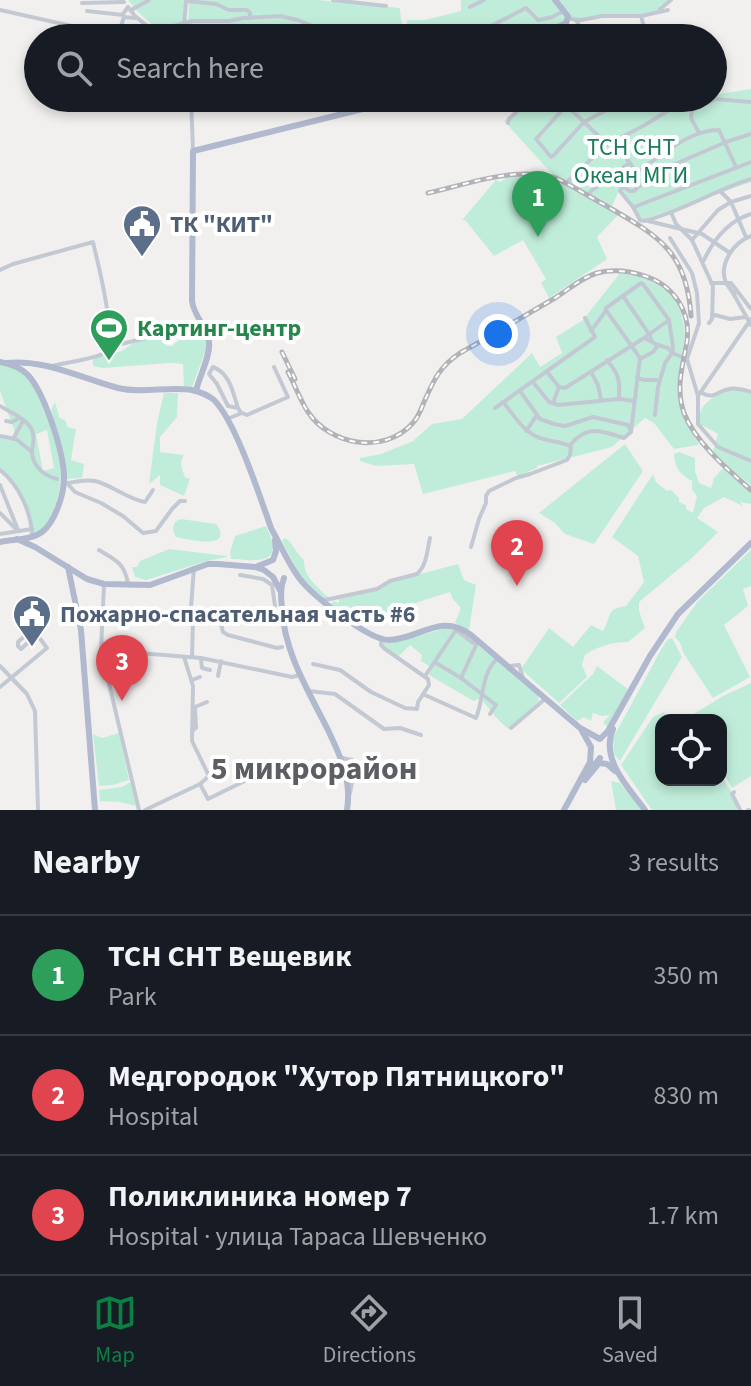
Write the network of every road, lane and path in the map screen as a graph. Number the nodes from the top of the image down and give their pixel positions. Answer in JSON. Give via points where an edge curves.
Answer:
{"nodes":[{"id":1,"x":149,"y":0,"type":"edge"},
{"id":2,"x":330,"y":0,"type":"edge"},
{"id":3,"x":484,"y":0,"type":"edge"},
{"id":4,"x":555,"y":0,"type":"edge"},
{"id":5,"x":671,"y":0,"type":"edge"},
{"id":6,"x":186,"y":1,"type":"edge"},
{"id":7,"x":124,"y":2,"type":"edge"},
{"id":8,"x":82,"y":3,"type":"dead end"},
{"id":9,"x":386,"y":6,"type":"dead end"},
{"id":10,"x":470,"y":7,"type":"dead end"},
{"id":11,"x":0,"y":10,"type":"edge"},
{"id":12,"x":668,"y":10,"type":"dead end"},
{"id":13,"x":87,"y":11,"type":"dead end"},
{"id":14,"x":131,"y":11,"type":"junction"},
{"id":15,"x":658,"y":11,"type":"junction"},
{"id":16,"x":124,"y":16,"type":"junction"},
{"id":17,"x":566,"y":16,"type":"junction"},
{"id":18,"x":641,"y":16,"type":"junction"},
{"id":19,"x":250,"y":18,"type":"junction"},
{"id":20,"x":576,"y":20,"type":"junction"},
{"id":21,"x":141,"y":21,"type":"junction"},
{"id":22,"x":63,"y":24,"type":"edge"},
{"id":23,"x":122,"y":24,"type":"edge"},
{"id":24,"x":145,"y":24,"type":"edge"},
{"id":25,"x":186,"y":24,"type":"joint"},
{"id":26,"x":305,"y":24,"type":"edge"},
{"id":27,"x":495,"y":24,"type":"edge"},
{"id":28,"x":559,"y":24,"type":"edge"},
{"id":29,"x":578,"y":24,"type":"edge"},
{"id":30,"x":643,"y":24,"type":"edge"},
{"id":31,"x":727,"y":100,"type":"edge"},
{"id":32,"x":751,"y":102,"type":"edge"},
{"id":33,"x":192,"y":112,"type":"edge"},
{"id":34,"x":350,"y":112,"type":"edge"},
{"id":35,"x":516,"y":112,"type":"edge"},
{"id":36,"x":560,"y":112,"type":"edge"},
{"id":37,"x":574,"y":112,"type":"edge"},
{"id":38,"x":603,"y":112,"type":"edge"},
{"id":39,"x":665,"y":112,"type":"edge"},
{"id":40,"x":692,"y":112,"type":"edge"},
{"id":41,"x":584,"y":122,"type":"junction"},
{"id":42,"x":508,"y":123,"type":"dead end"},
{"id":43,"x":699,"y":133,"type":"junction"},
{"id":44,"x":751,"y":134,"type":"edge"},
{"id":45,"x":614,"y":141,"type":"junction"},
{"id":46,"x":726,"y":142,"type":"junction"},
{"id":47,"x":607,"y":144,"type":"junction"},
{"id":48,"x":193,"y":151,"type":"junction"},
{"id":49,"x":751,"y":162,"type":"edge"},
{"id":50,"x":629,"y":163,"type":"junction"},
{"id":51,"x":736,"y":167,"type":"junction"},
{"id":52,"x":636,"y":173,"type":"junction"},
{"id":53,"x":751,"y":179,"type":"edge"},
{"id":54,"x":568,"y":181,"type":"dead end"},
{"id":55,"x":622,"y":186,"type":"junction"},
{"id":56,"x":720,"y":191,"type":"junction"},
{"id":57,"x":590,"y":192,"type":"dead end"},
{"id":58,"x":751,"y":196,"type":"edge"},
{"id":59,"x":731,"y":202,"type":"junction"},
{"id":60,"x":633,"y":207,"type":"junction"},
{"id":61,"x":671,"y":212,"type":"junction"},
{"id":62,"x":751,"y":214,"type":"edge"},
{"id":63,"x":738,"y":218,"type":"junction"},
{"id":64,"x":647,"y":221,"type":"junction"},
{"id":65,"x":681,"y":228,"type":"junction"},
{"id":66,"x":699,"y":233,"type":"junction"},
{"id":67,"x":749,"y":236,"type":"edge"},
{"id":68,"x":670,"y":238,"type":"dead end"},
{"id":69,"x":692,"y":240,"type":"junction"},
{"id":70,"x":714,"y":242,"type":"junction"},
{"id":71,"x":730,"y":253,"type":"junction"},
{"id":72,"x":703,"y":263,"type":"junction"},
{"id":73,"x":0,"y":270,"type":"edge"},
{"id":74,"x":725,"y":282,"type":"junction"},
{"id":75,"x":711,"y":283,"type":"junction"},
{"id":76,"x":735,"y":292,"type":"junction"},
{"id":77,"x":623,"y":296,"type":"junction"},
{"id":78,"x":751,"y":309,"type":"edge"},
{"id":79,"x":606,"y":310,"type":"junction"},
{"id":80,"x":712,"y":317,"type":"junction"},
{"id":81,"x":585,"y":318,"type":"dead end"},
{"id":82,"x":669,"y":320,"type":"junction"},
{"id":83,"x":749,"y":321,"type":"edge"},
{"id":84,"x":709,"y":323,"type":"dead end"},
{"id":85,"x":591,"y":331,"type":"junction"},
{"id":86,"x":649,"y":334,"type":"junction"},
{"id":87,"x":155,"y":336,"type":"dead end"},
{"id":88,"x":644,"y":338,"type":"junction"},
{"id":89,"x":655,"y":344,"type":"junction"},
{"id":90,"x":631,"y":345,"type":"junction"},
{"id":91,"x":108,"y":347,"type":"junction"},
{"id":92,"x":672,"y":353,"type":"junction"},
{"id":93,"x":640,"y":359,"type":"junction"},
{"id":94,"x":687,"y":359,"type":"junction"},
{"id":95,"x":607,"y":360,"type":"junction"},
{"id":96,"x":3,"y":362,"type":"edge"},
{"id":97,"x":19,"y":364,"type":"junction"},
{"id":98,"x":52,"y":366,"type":"junction"},
{"id":99,"x":274,"y":367,"type":"dead end"},
{"id":100,"x":547,"y":372,"type":"junction"},
{"id":101,"x":591,"y":372,"type":"junction"},
{"id":102,"x":637,"y":378,"type":"junction"},
{"id":103,"x":660,"y":380,"type":"junction"},
{"id":104,"x":198,"y":381,"type":"junction"},
{"id":105,"x":533,"y":382,"type":"junction"},
{"id":106,"x":559,"y":387,"type":"junction"},
{"id":107,"x":193,"y":391,"type":"junction"},
{"id":108,"x":520,"y":391,"type":"junction"},
{"id":109,"x":750,"y":391,"type":"edge"},
{"id":110,"x":700,"y":394,"type":"junction"},
{"id":111,"x":207,"y":395,"type":"junction"},
{"id":112,"x":619,"y":399,"type":"junction"},
{"id":113,"x":601,"y":400,"type":"junction"},
{"id":114,"x":634,"y":401,"type":"junction"},
{"id":115,"x":503,"y":402,"type":"junction"},
{"id":116,"x":553,"y":403,"type":"junction"},
{"id":117,"x":495,"y":408,"type":"dead end"},
{"id":118,"x":3,"y":409,"type":"edge"},
{"id":119,"x":240,"y":411,"type":"junction"},
{"id":120,"x":537,"y":415,"type":"junction"},
{"id":121,"x":655,"y":415,"type":"dead end"},
{"id":122,"x":587,"y":418,"type":"junction"},
{"id":123,"x":227,"y":419,"type":"junction"},
{"id":124,"x":21,"y":420,"type":"junction"},
{"id":125,"x":6,"y":421,"type":"dead end"},
{"id":126,"x":526,"y":431,"type":"junction"},
{"id":127,"x":631,"y":431,"type":"junction"},
{"id":128,"x":584,"y":432,"type":"junction"},
{"id":129,"x":0,"y":436,"type":"edge"},
{"id":130,"x":13,"y":439,"type":"junction"},
{"id":131,"x":571,"y":446,"type":"junction"},
{"id":132,"x":32,"y":452,"type":"junction"},
{"id":133,"x":751,"y":461,"type":"edge"},
{"id":134,"x":0,"y":470,"type":"edge"},
{"id":135,"x":63,"y":483,"type":"junction"},
{"id":136,"x":0,"y":485,"type":"edge"},
{"id":137,"x":153,"y":490,"type":"dead end"},
{"id":138,"x":2,"y":498,"type":"edge"},
{"id":139,"x":185,"y":501,"type":"dead end"},
{"id":140,"x":0,"y":513,"type":"edge"},
{"id":141,"x":46,"y":528,"type":"junction"},
{"id":142,"x":271,"y":529,"type":"junction"},
{"id":143,"x":18,"y":530,"type":"junction"},
{"id":144,"x":32,"y":533,"type":"junction"},
{"id":145,"x":0,"y":534,"type":"edge"},
{"id":146,"x":430,"y":538,"type":"dead end"},
{"id":147,"x":17,"y":539,"type":"junction"},
{"id":148,"x":0,"y":542,"type":"edge"},
{"id":149,"x":751,"y":546,"type":"edge"},
{"id":150,"x":35,"y":547,"type":"junction"},
{"id":151,"x":471,"y":547,"type":"dead end"},
{"id":152,"x":99,"y":550,"type":"dead end"},
{"id":153,"x":50,"y":555,"type":"junction"},
{"id":154,"x":272,"y":561,"type":"junction"},
{"id":155,"x":289,"y":563,"type":"junction"},
{"id":156,"x":255,"y":567,"type":"junction"},
{"id":157,"x":194,"y":568,"type":"junction"},
{"id":158,"x":71,"y":569,"type":"junction"},
{"id":159,"x":240,"y":575,"type":"dead end"},
{"id":160,"x":81,"y":576,"type":"junction"},
{"id":161,"x":270,"y":577,"type":"junction"},
{"id":162,"x":285,"y":578,"type":"junction"},
{"id":163,"x":300,"y":580,"type":"junction"},
{"id":164,"x":72,"y":583,"type":"junction"},
{"id":165,"x":104,"y":584,"type":"junction"},
{"id":166,"x":129,"y":586,"type":"junction"},
{"id":167,"x":281,"y":592,"type":"junction"},
{"id":168,"x":322,"y":600,"type":"junction"},
{"id":169,"x":260,"y":610,"type":"dead end"},
{"id":170,"x":193,"y":615,"type":"junction"},
{"id":171,"x":382,"y":639,"type":"junction"},
{"id":172,"x":31,"y":640,"type":"dead end"},
{"id":173,"x":478,"y":641,"type":"junction"},
{"id":174,"x":282,"y":647,"type":"dead end"},
{"id":175,"x":101,"y":650,"type":"junction"},
{"id":176,"x":184,"y":657,"type":"junction"},
{"id":177,"x":192,"y":657,"type":"junction"},
{"id":178,"x":201,"y":658,"type":"junction"},
{"id":179,"x":498,"y":658,"type":"junction"},
{"id":180,"x":221,"y":661,"type":"junction"},
{"id":181,"x":436,"y":663,"type":"junction"},
{"id":182,"x":313,"y":664,"type":"dead end"},
{"id":183,"x":0,"y":666,"type":"edge"},
{"id":184,"x":210,"y":670,"type":"dead end"},
{"id":185,"x":301,"y":675,"type":"junction"},
{"id":186,"x":218,"y":676,"type":"dead end"},
{"id":187,"x":425,"y":676,"type":"junction"},
{"id":188,"x":13,"y":677,"type":"junction"},
{"id":189,"x":200,"y":677,"type":"dead end"},
{"id":190,"x":292,"y":677,"type":"junction"},
{"id":191,"x":461,"y":678,"type":"junction"},
{"id":192,"x":192,"y":680,"type":"junction"},
{"id":193,"x":305,"y":683,"type":"junction"},
{"id":194,"x":0,"y":687,"type":"edge"},
{"id":195,"x":309,"y":691,"type":"junction"},
{"id":196,"x":482,"y":694,"type":"junction"},
{"id":197,"x":425,"y":695,"type":"junction"},
{"id":198,"x":545,"y":699,"type":"junction"},
{"id":199,"x":207,"y":702,"type":"dead end"},
{"id":200,"x":490,"y":714,"type":"dead end"},
{"id":201,"x":614,"y":725,"type":"junction"},
{"id":202,"x":579,"y":727,"type":"junction"},
{"id":203,"x":511,"y":728,"type":"dead end"},
{"id":204,"x":192,"y":731,"type":"junction"},
{"id":205,"x":421,"y":735,"type":"dead end"},
{"id":206,"x":600,"y":739,"type":"junction"},
{"id":207,"x":609,"y":748,"type":"junction"},
{"id":208,"x":591,"y":750,"type":"junction"},
{"id":209,"x":601,"y":758,"type":"junction"},
{"id":210,"x":344,"y":762,"type":"junction"},
{"id":211,"x":355,"y":767,"type":"junction"},
{"id":212,"x":617,"y":771,"type":"junction"},
{"id":213,"x":255,"y":776,"type":"dead end"},
{"id":214,"x":582,"y":780,"type":"junction"},
{"id":215,"x":200,"y":784,"type":"junction"},
{"id":216,"x":734,"y":792,"type":"dead end"},
{"id":217,"x":349,"y":799,"type":"junction"},
{"id":218,"x":38,"y":810,"type":"edge"},
{"id":219,"x":95,"y":810,"type":"edge"},
{"id":220,"x":142,"y":810,"type":"edge"},
{"id":221,"x":347,"y":810,"type":"edge"},
{"id":222,"x":566,"y":810,"type":"edge"},
{"id":223,"x":645,"y":810,"type":"edge"},
{"id":224,"x":744,"y":810,"type":"edge"}],
"edges":[{"from":1,"to":14,"type":"street"},
{"from":2,"to":9,"type":"street"},
{"from":3,"to":10,"type":"street"},
{"from":4,"to":17,"type":"main road"},
{"from":5,"to":15,"type":"street"},
{"from":6,"to":19,"type":"street","via":[[247,10]]},
{"from":6,"to":25,"type":"street"},
{"from":7,"to":8,"type":"street"},
{"from":11,"to":22,"type":"street"},
{"from":12,"to":15,"type":"street"},
{"from":13,"to":16,"type":"street"},
{"from":14,"to":16,"type":"street","via":[[128,7]]},
{"from":14,"to":21,"type":"street"},
{"from":15,"to":18,"type":"street"},
{"from":16,"to":21,"type":"street"},
{"from":16,"to":23,"type":"street"},
{"from":17,"to":20,"type":"street"},
{"from":17,"to":27,"type":"street","via":[[538,20],[526,8]]},
{"from":17,"to":28,"type":"main road"},
{"from":18,"to":20,"type":"street"},
{"from":18,"to":30,"type":"street"},
{"from":19,"to":25,"type":"street"},
{"from":19,"to":26,"type":"street","via":[[286,17]]},
{"from":20,"to":29,"type":"street"},
{"from":21,"to":24,"type":"street"},
{"from":31,"to":32,"type":"street"},
{"from":33,"to":48,"type":"street"},
{"from":34,"to":48,"type":"main road"},
{"from":35,"to":42,"type":"street"},
{"from":36,"to":41,"type":"street","via":[[536,139],[551,157]]},
{"from":37,"to":41,"type":"street"},
{"from":38,"to":41,"type":"street"},
{"from":39,"to":45,"type":"street"},
{"from":40,"to":43,"type":"street"},
{"from":41,"to":47,"type":"street"},
{"from":43,"to":46,"type":"street","via":[[717,129]]},
{"from":43,"to":52,"type":"street"},
{"from":44,"to":46,"type":"street"},
{"from":45,"to":47,"type":"street"},
{"from":45,"to":50,"type":"street"},
{"from":46,"to":51,"type":"street"},
{"from":46,"to":55,"type":"street","via":[[659,168],[634,191]]},
{"from":47,"to":54,"type":"street"},
{"from":48,"to":104,"type":"main road","via":[[192,301],[210,345]]},
{"from":49,"to":51,"type":"street"},
{"from":50,"to":52,"type":"street"},
{"from":50,"to":57,"type":"street"},
{"from":51,"to":60,"type":"street"},
{"from":52,"to":55,"type":"street"},
{"from":53,"to":56,"type":"street"},
{"from":55,"to":60,"type":"street"},
{"from":56,"to":59,"type":"street"},
{"from":56,"to":61,"type":"street"},
{"from":58,"to":59,"type":"street"},
{"from":59,"to":63,"type":"street"},
{"from":59,"to":66,"type":"street"},
{"from":60,"to":64,"type":"street","via":[[640,220]]},
{"from":61,"to":64,"type":"street"},
{"from":61,"to":65,"type":"street"},
{"from":62,"to":63,"type":"street"},
{"from":63,"to":67,"type":"street"},
{"from":63,"to":70,"type":"street"},
{"from":64,"to":65,"type":"street"},
{"from":65,"to":66,"type":"street"},
{"from":65,"to":69,"type":"street"},
{"from":66,"to":69,"type":"street"},
{"from":66,"to":70,"type":"street"},
{"from":67,"to":71,"type":"street"},
{"from":68,"to":94,"type":"street","via":[[692,273],[697,293],[699,323]]},
{"from":69,"to":72,"type":"street"},
{"from":70,"to":71,"type":"street"},
{"from":70,"to":72,"type":"street"},
{"from":71,"to":74,"type":"street"},
{"from":72,"to":75,"type":"street"},
{"from":73,"to":91,"type":"street","via":[[93,242],[109,321]]},
{"from":74,"to":75,"type":"street"},
{"from":74,"to":76,"type":"street"},
{"from":75,"to":80,"type":"street"},
{"from":76,"to":78,"type":"street"},
{"from":76,"to":83,"type":"street"},
{"from":77,"to":79,"type":"street"},
{"from":77,"to":82,"type":"street","via":[[643,284]]},
{"from":77,"to":86,"type":"street"},
{"from":79,"to":85,"type":"street"},
{"from":79,"to":90,"type":"street"},
{"from":80,"to":83,"type":"street"},
{"from":80,"to":84,"type":"street"},
{"from":81,"to":85,"type":"street"},
{"from":82,"to":86,"type":"street"},
{"from":82,"to":92,"type":"street"},
{"from":83,"to":110,"type":"street"},
{"from":85,"to":100,"type":"street","via":[[595,337]]},
{"from":86,"to":88,"type":"street"},
{"from":86,"to":89,"type":"street"},
{"from":87,"to":91,"type":"street"},
{"from":88,"to":89,"type":"street"},
{"from":88,"to":90,"type":"street"},
{"from":89,"to":92,"type":"street"},
{"from":89,"to":93,"type":"street","via":[[653,352]]},
{"from":90,"to":93,"type":"street"},
{"from":90,"to":95,"type":"street"},
{"from":91,"to":98,"type":"street","via":[[102,354]]},
{"from":92,"to":94,"type":"street"},
{"from":92,"to":103,"type":"street"},
{"from":93,"to":102,"type":"street"},
{"from":94,"to":110,"type":"street"},
{"from":95,"to":101,"type":"street"},
{"from":95,"to":112,"type":"street","via":[[618,374]]},
{"from":96,"to":97,"type":"main road"},
{"from":97,"to":98,"type":"main road"},
{"from":97,"to":135,"type":"main road","via":[[43,399]]},
{"from":98,"to":107,"type":"main road","via":[[124,389]]},
{"from":99,"to":119,"type":"street","via":[[288,397],[247,415]]},
{"from":100,"to":105,"type":"street"},
{"from":100,"to":106,"type":"street"},
{"from":101,"to":106,"type":"street"},
{"from":101,"to":113,"type":"street"},
{"from":102,"to":103,"type":"street"},
{"from":102,"to":114,"type":"street"},
{"from":103,"to":121,"type":"street"},
{"from":104,"to":107,"type":"main road"},
{"from":104,"to":111,"type":"main road"},
{"from":105,"to":108,"type":"street"},
{"from":105,"to":116,"type":"street"},
{"from":106,"to":116,"type":"street"},
{"from":107,"to":111,"type":"main road"},
{"from":108,"to":115,"type":"street"},
{"from":108,"to":120,"type":"street"},
{"from":109,"to":110,"type":"street","via":[[731,388]]},
{"from":110,"to":133,"type":"street","via":[[696,420],[703,431],[718,447]]},
{"from":111,"to":123,"type":"main road"},
{"from":112,"to":113,"type":"street"},
{"from":112,"to":114,"type":"street"},
{"from":113,"to":116,"type":"street"},
{"from":114,"to":127,"type":"street"},
{"from":115,"to":117,"type":"street"},
{"from":115,"to":126,"type":"street"},
{"from":118,"to":124,"type":"street"},
{"from":119,"to":119,"type":"street","via":[[228,406],[209,374],[213,367],[227,377]]},
{"from":119,"to":123,"type":"street"},
{"from":120,"to":122,"type":"street","via":[[565,426]]},
{"from":120,"to":126,"type":"street"},
{"from":122,"to":127,"type":"street","via":[[628,425]]},
{"from":122,"to":128,"type":"street"},
{"from":123,"to":142,"type":"main road"},
{"from":124,"to":125,"type":"street"},
{"from":124,"to":130,"type":"street"},
{"from":124,"to":132,"type":"street","via":[[34,438]]},
{"from":126,"to":131,"type":"street"},
{"from":127,"to":128,"type":"street","via":[[624,438]]},
{"from":128,"to":131,"type":"street"},
{"from":129,"to":130,"type":"street"},
{"from":130,"to":132,"type":"street"},
{"from":131,"to":151,"type":"street","via":[[567,460],[489,491]]},
{"from":132,"to":135,"type":"street","via":[[40,470]]},
{"from":134,"to":144,"type":"street","via":[[16,487]]},
{"from":135,"to":137,"type":"street","via":[[93,480],[145,502]]},
{"from":135,"to":139,"type":"street","via":[[111,508],[143,533],[156,531]]},
{"from":135,"to":141,"type":"main road"},
{"from":135,"to":144,"type":"main road","via":[[49,523]]},
{"from":136,"to":138,"type":"street"},
{"from":138,"to":143,"type":"street"},
{"from":140,"to":143,"type":"street"},
{"from":141,"to":144,"type":"main road"},
{"from":141,"to":153,"type":"main road","via":[[42,543]]},
{"from":142,"to":154,"type":"main road","via":[[276,547]]},
{"from":142,"to":155,"type":"main road"},
{"from":143,"to":144,"type":"street"},
{"from":143,"to":145,"type":"street"},
{"from":144,"to":147,"type":"main road"},
{"from":144,"to":150,"type":"main road"},
{"from":146,"to":168,"type":"street","via":[[417,574]]},
{"from":147,"to":148,"type":"main road"},
{"from":147,"to":150,"type":"main road"},
{"from":149,"to":201,"type":"main road","via":[[678,614]]},
{"from":150,"to":153,"type":"main road"},
{"from":152,"to":166,"type":"street","via":[[122,565]]},
{"from":153,"to":158,"type":"main road"},
{"from":154,"to":155,"type":"main road","via":[[281,558]]},
{"from":154,"to":156,"type":"main road"},
{"from":154,"to":161,"type":"main road"},
{"from":155,"to":162,"type":"main road"},
{"from":155,"to":163,"type":"main road"},
{"from":156,"to":157,"type":"main road"},
{"from":156,"to":161,"type":"main road"},
{"from":157,"to":166,"type":"main road","via":[[154,584]]},
{"from":157,"to":170,"type":"street"},
{"from":158,"to":160,"type":"main road"},
{"from":158,"to":164,"type":"main road"},
{"from":159,"to":161,"type":"street"},
{"from":160,"to":164,"type":"main road"},
{"from":160,"to":165,"type":"main road"},
{"from":161,"to":162,"type":"main road"},
{"from":161,"to":167,"type":"main road"},
{"from":161,"to":169,"type":"street","via":[[275,606]]},
{"from":162,"to":163,"type":"main road"},
{"from":162,"to":167,"type":"main road"},
{"from":163,"to":168,"type":"main road"},
{"from":164,"to":219,"type":"main road","via":[[81,630]]},
{"from":165,"to":166,"type":"main road"},
{"from":165,"to":175,"type":"street"},
{"from":167,"to":185,"type":"main road","via":[[285,634]]},
{"from":168,"to":171,"type":"main road"},
{"from":170,"to":174,"type":"street","via":[[216,616],[228,635]]},
{"from":170,"to":177,"type":"street"},
{"from":171,"to":173,"type":"main road","via":[[451,625]]},
{"from":171,"to":187,"type":"street","via":[[385,649]]},
{"from":172,"to":188,"type":"street","via":[[38,636],[47,648]]},
{"from":173,"to":179,"type":"main road"},
{"from":173,"to":181,"type":"street","via":[[473,643],[456,630]]},
{"from":173,"to":191,"type":"street"},
{"from":175,"to":176,"type":"street"},
{"from":175,"to":220,"type":"street"},
{"from":176,"to":177,"type":"street"},
{"from":176,"to":192,"type":"street"},
{"from":177,"to":178,"type":"street"},
{"from":178,"to":180,"type":"street"},
{"from":178,"to":184,"type":"street","via":[[202,668]]},
{"from":179,"to":196,"type":"street"},
{"from":179,"to":198,"type":"main road"},
{"from":180,"to":186,"type":"street"},
{"from":180,"to":190,"type":"street"},
{"from":181,"to":187,"type":"street"},
{"from":181,"to":191,"type":"street"},
{"from":182,"to":197,"type":"street","via":[[340,670],[371,692],[414,710]]},
{"from":183,"to":188,"type":"street"},
{"from":185,"to":190,"type":"street"},
{"from":185,"to":193,"type":"main road"},
{"from":187,"to":197,"type":"street"},
{"from":188,"to":194,"type":"street"},
{"from":188,"to":218,"type":"street","via":[[37,719]]},
{"from":189,"to":192,"type":"street"},
{"from":190,"to":193,"type":"street"},
{"from":191,"to":196,"type":"street"},
{"from":192,"to":204,"type":"street"},
{"from":193,"to":195,"type":"main road"},
{"from":195,"to":205,"type":"street","via":[[335,694],[384,729]]},
{"from":195,"to":210,"type":"main road"},
{"from":196,"to":197,"type":"street","via":[[476,718]]},
{"from":196,"to":200,"type":"street","via":[[496,705]]},
{"from":198,"to":202,"type":"main road"},
{"from":198,"to":203,"type":"street"},
{"from":199,"to":204,"type":"street","via":[[195,707]]},
{"from":201,"to":202,"type":"main road","via":[[598,736]]},
{"from":201,"to":206,"type":"main road"},
{"from":201,"to":207,"type":"main road"},
{"from":201,"to":212,"type":"main road","via":[[611,749]]},
{"from":202,"to":206,"type":"main road"},
{"from":202,"to":208,"type":"main road"},
{"from":202,"to":214,"type":"main road","via":[[589,752]]},
{"from":204,"to":215,"type":"street","via":[[209,776]]},
{"from":206,"to":207,"type":"main road"},
{"from":206,"to":208,"type":"main road"},
{"from":207,"to":209,"type":"main road"},
{"from":207,"to":212,"type":"main road"},
{"from":208,"to":209,"type":"main road"},
{"from":208,"to":214,"type":"main road"},
{"from":209,"to":212,"type":"main road"},
{"from":209,"to":214,"type":"main road"},
{"from":210,"to":211,"type":"street","via":[[351,770]]},
{"from":210,"to":211,"type":"street","via":[[354,761]]},
{"from":210,"to":217,"type":"main road"},
{"from":211,"to":217,"type":"street"},
{"from":212,"to":214,"type":"main road","via":[[599,763]]},
{"from":212,"to":223,"type":"main road"},
{"from":213,"to":215,"type":"street","via":[[208,799]]},
{"from":214,"to":222,"type":"main road"},
{"from":215,"to":220,"type":"street"},
{"from":216,"to":224,"type":"street"},
{"from":217,"to":221,"type":"main road"}]}
